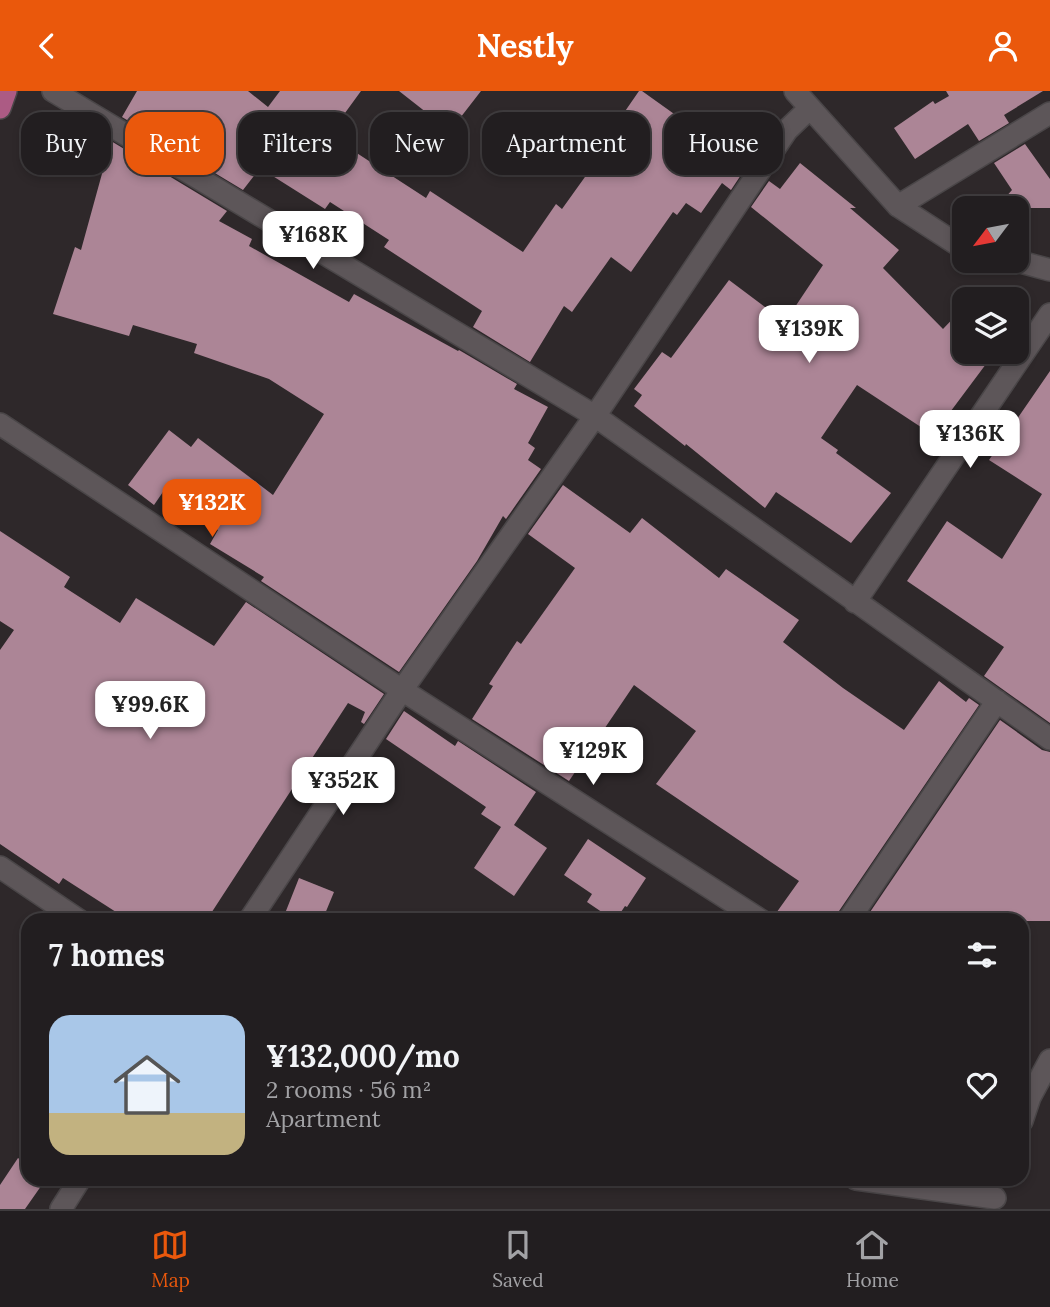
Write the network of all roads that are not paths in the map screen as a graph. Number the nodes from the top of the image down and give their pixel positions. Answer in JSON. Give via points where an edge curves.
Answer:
{"nodes":[{"id":1,"x":6,"y":91,"type":"edge"},
{"id":2,"x":53,"y":91,"type":"edge"},
{"id":3,"x":795,"y":91,"type":"edge"},
{"id":4,"x":0,"y":108,"type":"edge"},
{"id":5,"x":810,"y":108,"type":"junction"},
{"id":6,"x":1050,"y":113,"type":"edge"},
{"id":7,"x":898,"y":206,"type":"junction"},
{"id":8,"x":952,"y":241,"type":"edge"},
{"id":9,"x":1029,"y":264,"type":"edge"},
{"id":10,"x":1050,"y":270,"type":"edge"},
{"id":11,"x":1050,"y":314,"type":"edge"},
{"id":12,"x":595,"y":416,"type":"junction"},
{"id":13,"x":0,"y":424,"type":"edge"},
{"id":14,"x":855,"y":602,"type":"junction"},
{"id":15,"x":402,"y":689,"type":"junction"},
{"id":16,"x":997,"y":701,"type":"junction"},
{"id":17,"x":1050,"y":739,"type":"edge"},
{"id":18,"x":0,"y":867,"type":"edge"},
{"id":19,"x":67,"y":913,"type":"edge"},
{"id":20,"x":254,"y":913,"type":"edge"},
{"id":21,"x":750,"y":913,"type":"edge"},
{"id":22,"x":853,"y":913,"type":"edge"},
{"id":23,"x":1050,"y":1060,"type":"edge"},
{"id":24,"x":1029,"y":1090,"type":"edge"},
{"id":25,"x":76,"y":1186,"type":"edge"},
{"id":26,"x":914,"y":1186,"type":"edge"},
{"id":27,"x":996,"y":1196,"type":"edge"},
{"id":28,"x":61,"y":1209,"type":"edge"}],
"edges":[{"from":1,"to":4,"type":"main road"},
{"from":2,"to":12,"type":"street"},
{"from":3,"to":5,"type":"street"},
{"from":5,"to":7,"type":"street"},
{"from":5,"to":12,"type":"street","via":[[787,129]]},
{"from":6,"to":7,"type":"street"},
{"from":7,"to":8,"type":"street"},
{"from":9,"to":10,"type":"street"},
{"from":11,"to":14,"type":"street"},
{"from":12,"to":14,"type":"street"},
{"from":12,"to":15,"type":"street"},
{"from":13,"to":15,"type":"street"},
{"from":14,"to":16,"type":"street"},
{"from":15,"to":20,"type":"street"},
{"from":15,"to":21,"type":"street"},
{"from":16,"to":17,"type":"street"},
{"from":16,"to":22,"type":"street"},
{"from":18,"to":19,"type":"street"},
{"from":23,"to":24,"type":"street"},
{"from":25,"to":28,"type":"street"},
{"from":26,"to":27,"type":"street"}]}
